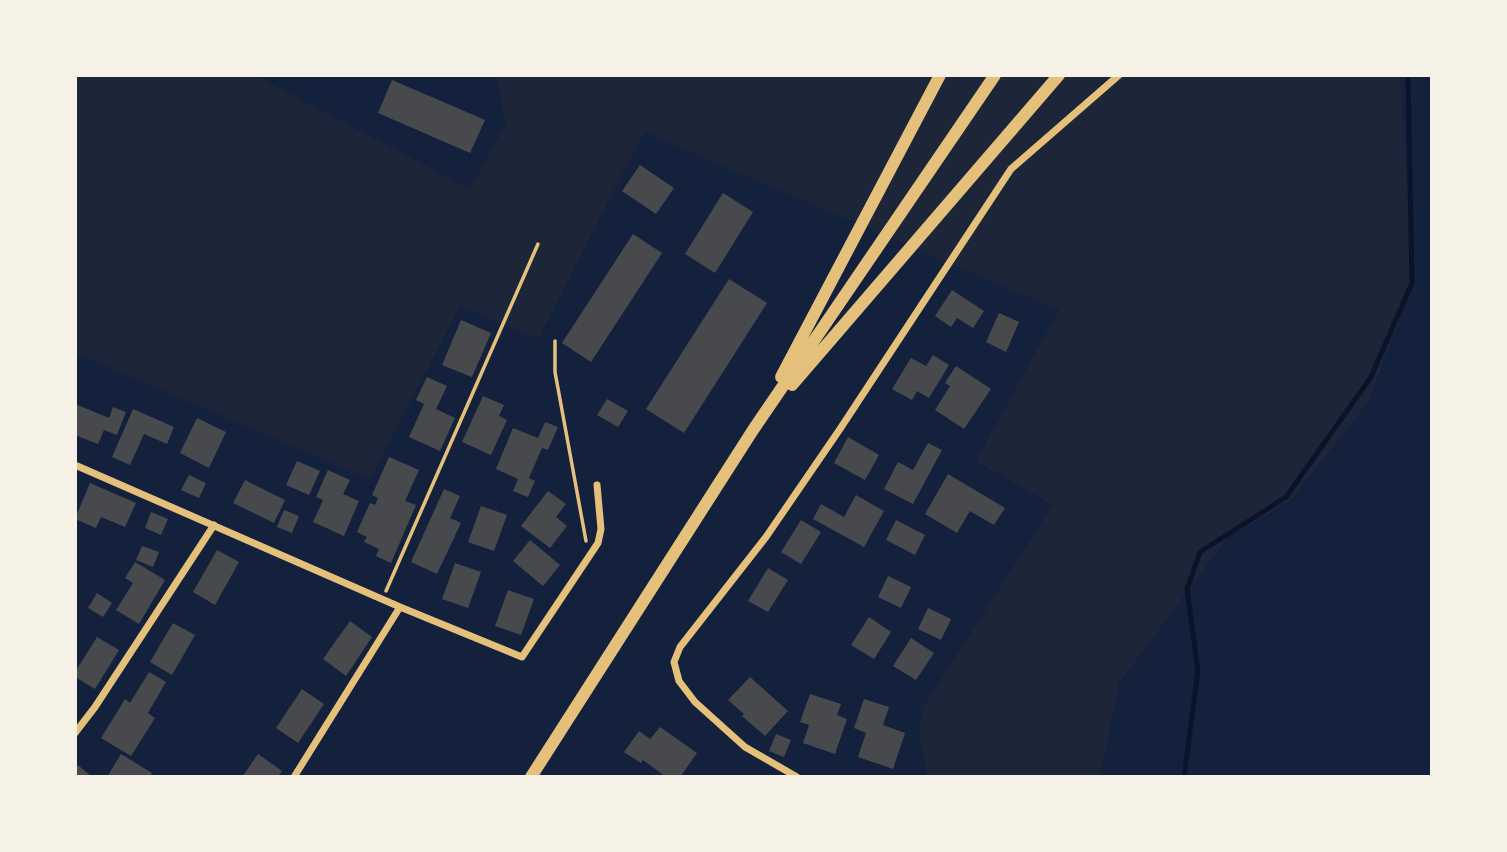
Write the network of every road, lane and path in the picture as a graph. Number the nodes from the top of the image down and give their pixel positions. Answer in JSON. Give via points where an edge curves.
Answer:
{"nodes":[{"id":1,"x":940,"y":75,"type":"edge"},
{"id":2,"x":995,"y":75,"type":"edge"},
{"id":3,"x":1059,"y":75,"type":"edge"},
{"id":4,"x":1119,"y":75,"type":"edge"},
{"id":5,"x":538,"y":244,"type":"dead end"},
{"id":6,"x":555,"y":341,"type":"dead end"},
{"id":7,"x":753,"y":430,"type":"junction"},
{"id":8,"x":75,"y":465,"type":"edge"},
{"id":9,"x":597,"y":485,"type":"dead end"},
{"id":10,"x":214,"y":525,"type":"junction"},
{"id":11,"x":588,"y":557,"type":"junction"},
{"id":12,"x":383,"y":599,"type":"junction"},
{"id":13,"x":400,"y":607,"type":"junction"},
{"id":14,"x":75,"y":733,"type":"edge"},
{"id":15,"x":294,"y":777,"type":"edge"},
{"id":16,"x":531,"y":777,"type":"edge"},
{"id":17,"x":797,"y":777,"type":"edge"}],
"edges":[{"from":1,"to":7,"type":"main road"},
{"from":2,"to":7,"type":"main road"},
{"from":3,"to":7,"type":"main road"},
{"from":4,"to":17,"type":"street","via":[[1011,169],[766,537],[680,647],[674,662],[680,681],[695,702],[745,747]]},
{"from":5,"to":12,"type":"path"},
{"from":6,"to":11,"type":"path","via":[[555,372]]},
{"from":7,"to":16,"type":"main road"},
{"from":8,"to":10,"type":"street"},
{"from":9,"to":11,"type":"street","via":[[601,529]]},
{"from":10,"to":12,"type":"street"},
{"from":10,"to":14,"type":"street"},
{"from":11,"to":13,"type":"street","via":[[522,657]]},
{"from":12,"to":13,"type":"street"},
{"from":13,"to":15,"type":"street"}]}
